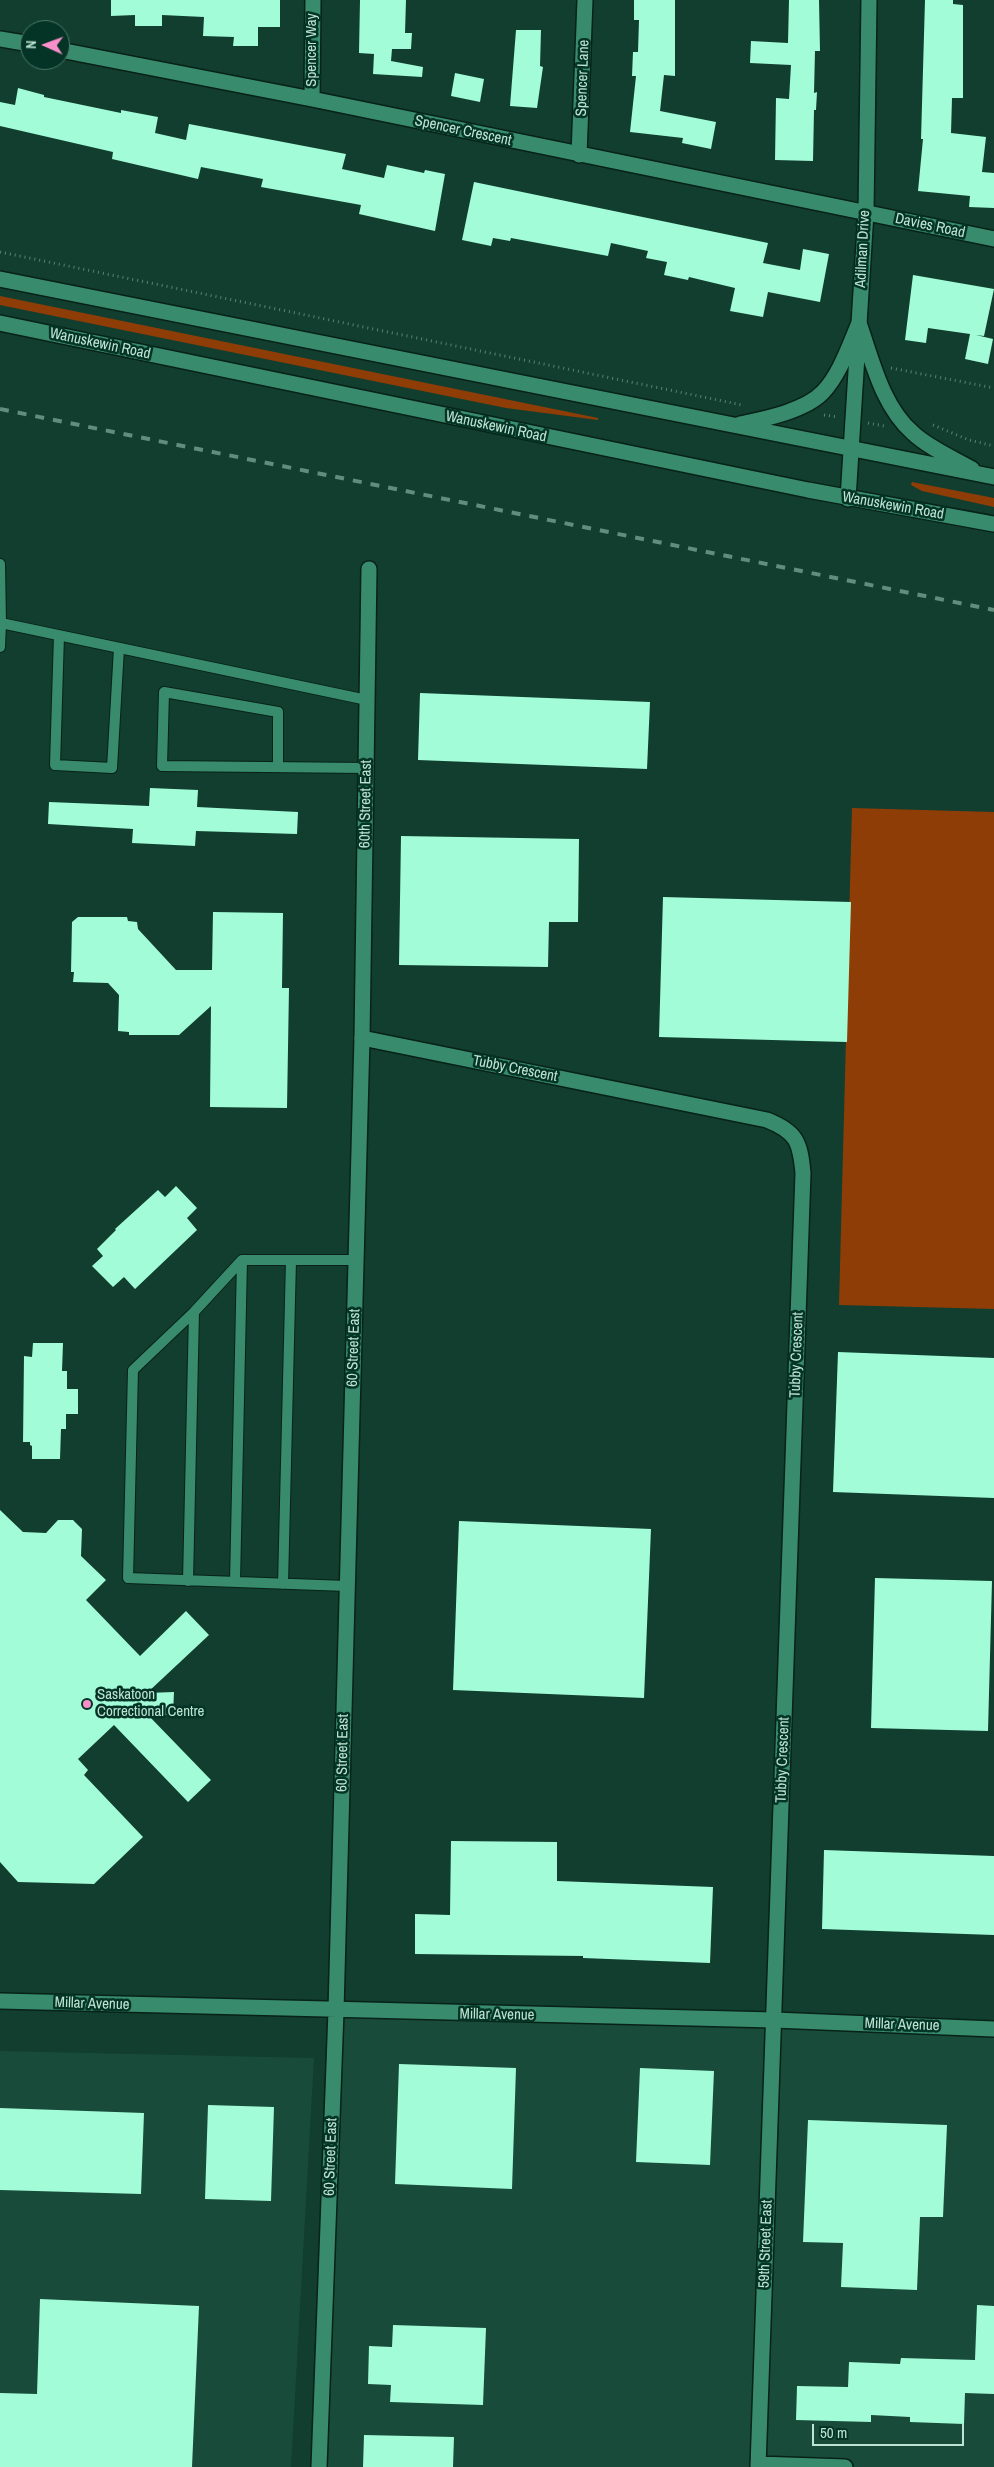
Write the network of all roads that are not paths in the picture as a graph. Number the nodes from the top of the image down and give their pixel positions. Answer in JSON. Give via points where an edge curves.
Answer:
{"nodes":[{"id":1,"x":313,"y":0,"type":"edge"},
{"id":2,"x":586,"y":0,"type":"edge"},
{"id":3,"x":869,"y":0,"type":"edge"},
{"id":4,"x":0,"y":39,"type":"edge"},
{"id":5,"x":20,"y":42,"type":"edge"},
{"id":6,"x":70,"y":52,"type":"edge"},
{"id":7,"x":312,"y":99,"type":"junction"},
{"id":8,"x":579,"y":156,"type":"junction"},
{"id":9,"x":866,"y":212,"type":"junction"},
{"id":10,"x":994,"y":239,"type":"edge"},
{"id":11,"x":0,"y":279,"type":"edge"},
{"id":12,"x":0,"y":323,"type":"edge"},
{"id":13,"x":859,"y":323,"type":"junction"},
{"id":14,"x":735,"y":426,"type":"junction"},
{"id":15,"x":852,"y":449,"type":"junction"},
{"id":16,"x":987,"y":475,"type":"edge"},
{"id":17,"x":848,"y":498,"type":"junction"},
{"id":18,"x":994,"y":524,"type":"edge"},
{"id":19,"x":0,"y":564,"type":"edge"},
{"id":20,"x":369,"y":569,"type":"dead end"},
{"id":21,"x":1,"y":623,"type":"edge"},
{"id":22,"x":59,"y":635,"type":"junction"},
{"id":23,"x":0,"y":647,"type":"edge"},
{"id":24,"x":119,"y":648,"type":"junction"},
{"id":25,"x":367,"y":700,"type":"junction"},
{"id":26,"x":278,"y":766,"type":"junction"},
{"id":27,"x":367,"y":768,"type":"junction"},
{"id":28,"x":362,"y":1038,"type":"junction"},
{"id":29,"x":242,"y":1260,"type":"junction"},
{"id":30,"x":291,"y":1260,"type":"junction"},
{"id":31,"x":356,"y":1260,"type":"junction"},
{"id":32,"x":194,"y":1312,"type":"junction"},
{"id":33,"x":188,"y":1581,"type":"junction"},
{"id":34,"x":235,"y":1582,"type":"junction"},
{"id":35,"x":283,"y":1584,"type":"junction"},
{"id":36,"x":347,"y":1586,"type":"junction"},
{"id":37,"x":0,"y":2001,"type":"edge"},
{"id":38,"x":336,"y":2011,"type":"junction"},
{"id":39,"x":774,"y":2020,"type":"junction"},
{"id":40,"x":994,"y":2028,"type":"edge"},
{"id":41,"x":758,"y":2465,"type":"edge"},
{"id":42,"x":319,"y":2467,"type":"edge"},
{"id":43,"x":845,"y":2467,"type":"edge"}],
"edges":[{"from":1,"to":7,"type":"street","name":"Spencer Way"},
{"from":2,"to":8,"type":"street","name":"Spencer Lane"},
{"from":3,"to":9,"type":"street","name":"Adilman Drive"},
{"from":4,"to":5,"type":"street"},
{"from":6,"to":7,"type":"street","name":"Spencer Crescent"},
{"from":7,"to":8,"type":"street","name":"Spencer Crescent"},
{"from":8,"to":9,"type":"street","name":"Spencer Crescent"},
{"from":9,"to":10,"type":"street","name":"Davies Road"},
{"from":9,"to":13,"type":"street","name":"Adilman Drive"},
{"from":11,"to":14,"type":"street"},
{"from":12,"to":17,"type":"street","name":"Wanuskewin Road"},
{"from":13,"to":14,"type":"street","via":[[824,392],[809,403]]},
{"from":13,"to":15,"type":"street","name":"Adilman Drive"},
{"from":13,"to":16,"type":"street","via":[[885,396],[900,419],[914,434]]},
{"from":14,"to":15,"type":"street"},
{"from":15,"to":16,"type":"street"},
{"from":15,"to":17,"type":"street","name":"Adilman Drive"},
{"from":17,"to":18,"type":"street","name":"Wanuskewin Road"},
{"from":19,"to":21,"type":"lane"},
{"from":20,"to":25,"type":"street","name":"60th Street East"},
{"from":21,"to":22,"type":"lane"},
{"from":21,"to":23,"type":"lane"},
{"from":22,"to":24,"type":"lane"},
{"from":22,"to":24,"type":"lane","via":[[55,765],[112,768]]},
{"from":24,"to":25,"type":"lane"},
{"from":25,"to":27,"type":"street","name":"60th Street East"},
{"from":26,"to":26,"type":"lane","via":[[162,766],[164,692],[278,712]]},
{"from":26,"to":27,"type":"lane"},
{"from":27,"to":28,"type":"street","name":"60th Street East"},
{"from":28,"to":31,"type":"street","name":"60 Street East"},
{"from":28,"to":39,"type":"street","name":"Tubby Crescent","via":[[767,1120],[784,1127],[796,1138],[803,1183]]},
{"from":29,"to":30,"type":"lane"},
{"from":29,"to":32,"type":"lane"},
{"from":29,"to":34,"type":"lane"},
{"from":30,"to":31,"type":"lane"},
{"from":30,"to":35,"type":"lane"},
{"from":31,"to":36,"type":"street","name":"60 Street East"},
{"from":32,"to":33,"type":"lane"},
{"from":32,"to":33,"type":"lane","via":[[133,1370],[128,1578]]},
{"from":33,"to":34,"type":"lane"},
{"from":34,"to":35,"type":"lane"},
{"from":35,"to":36,"type":"lane"},
{"from":36,"to":38,"type":"street","name":"60 Street East"},
{"from":37,"to":38,"type":"street","name":"Millar Avenue"},
{"from":38,"to":39,"type":"street","name":"Millar Avenue"},
{"from":38,"to":42,"type":"street","name":"60 Street East"},
{"from":39,"to":40,"type":"street","name":"Millar Avenue"},
{"from":39,"to":41,"type":"street","name":"59th Street East"},
{"from":41,"to":43,"type":"street"}]}
